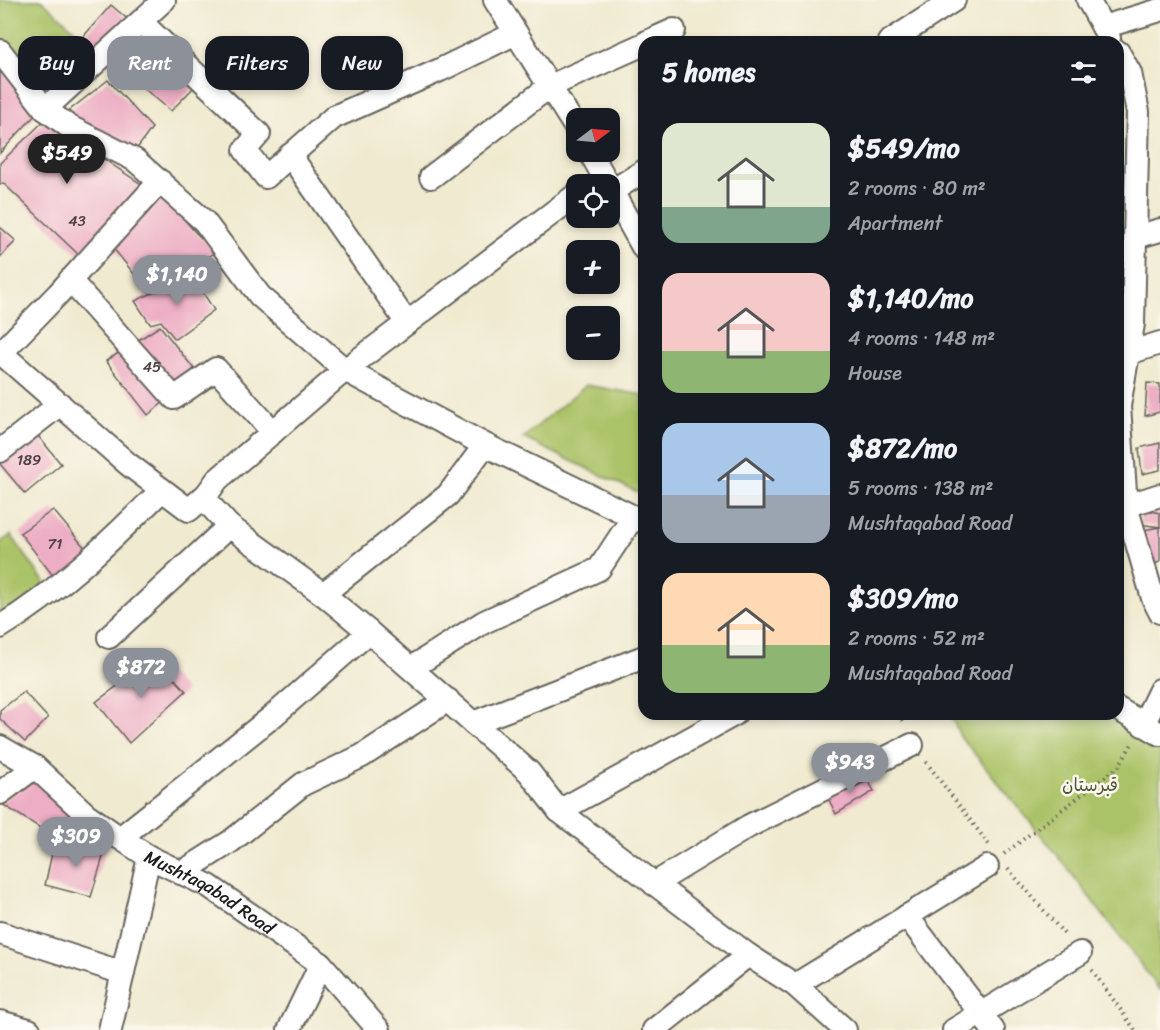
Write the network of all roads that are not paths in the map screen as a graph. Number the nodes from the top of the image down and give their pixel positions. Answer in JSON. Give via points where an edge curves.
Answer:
{"nodes":[{"id":1,"x":164,"y":0,"type":"edge"},
{"id":2,"x":495,"y":0,"type":"edge"},
{"id":3,"x":954,"y":0,"type":"edge"},
{"id":4,"x":1088,"y":0,"type":"edge"},
{"id":5,"x":1160,"y":10,"type":"edge"},
{"id":6,"x":141,"y":22,"type":"junction"},
{"id":7,"x":674,"y":30,"type":"dead end"},
{"id":8,"x":516,"y":33,"type":"junction"},
{"id":9,"x":1107,"y":34,"type":"edge"},
{"id":10,"x":661,"y":36,"type":"edge"},
{"id":11,"x":904,"y":36,"type":"edge"},
{"id":12,"x":638,"y":46,"type":"edge"},
{"id":13,"x":0,"y":51,"type":"edge"},
{"id":14,"x":1124,"y":62,"type":"edge"},
{"id":15,"x":550,"y":86,"type":"junction"},
{"id":16,"x":45,"y":109,"type":"junction"},
{"id":17,"x":566,"y":112,"type":"edge"},
{"id":18,"x":290,"y":155,"type":"junction"},
{"id":19,"x":638,"y":173,"type":"edge"},
{"id":20,"x":431,"y":177,"type":"dead end"},
{"id":21,"x":620,"y":179,"type":"edge"},
{"id":22,"x":160,"y":181,"type":"junction"},
{"id":23,"x":566,"y":203,"type":"edge"},
{"id":24,"x":620,"y":210,"type":"edge"},
{"id":25,"x":1160,"y":230,"type":"edge"},
{"id":26,"x":1136,"y":237,"type":"junction"},
{"id":27,"x":638,"y":239,"type":"edge"},
{"id":28,"x":70,"y":280,"type":"junction"},
{"id":29,"x":407,"y":323,"type":"junction"},
{"id":30,"x":1160,"y":343,"type":"edge"},
{"id":31,"x":1,"y":352,"type":"edge"},
{"id":32,"x":1129,"y":353,"type":"junction"},
{"id":33,"x":345,"y":370,"type":"junction"},
{"id":34,"x":1124,"y":380,"type":"edge"},
{"id":35,"x":60,"y":404,"type":"junction"},
{"id":36,"x":273,"y":432,"type":"junction"},
{"id":37,"x":485,"y":445,"type":"junction"},
{"id":38,"x":0,"y":451,"type":"edge"},
{"id":39,"x":1124,"y":478,"type":"edge"},
{"id":40,"x":162,"y":490,"type":"junction"},
{"id":41,"x":207,"y":494,"type":"junction"},
{"id":42,"x":1160,"y":495,"type":"edge"},
{"id":43,"x":1126,"y":507,"type":"junction"},
{"id":44,"x":638,"y":520,"type":"edge"},
{"id":45,"x":229,"y":526,"type":"junction"},
{"id":46,"x":323,"y":594,"type":"junction"},
{"id":47,"x":1160,"y":612,"type":"edge"},
{"id":48,"x":0,"y":627,"type":"edge"},
{"id":49,"x":369,"y":632,"type":"junction"},
{"id":50,"x":109,"y":638,"type":"dead end"},
{"id":51,"x":638,"y":659,"type":"edge"},
{"id":52,"x":411,"y":668,"type":"junction"},
{"id":53,"x":1160,"y":690,"type":"edge"},
{"id":54,"x":448,"y":700,"type":"junction"},
{"id":55,"x":1124,"y":713,"type":"edge"},
{"id":56,"x":724,"y":720,"type":"edge"},
{"id":57,"x":473,"y":723,"type":"junction"},
{"id":58,"x":1152,"y":729,"type":"edge"},
{"id":59,"x":912,"y":745,"type":"road end"},
{"id":60,"x":0,"y":747,"type":"edge"},
{"id":61,"x":35,"y":767,"type":"junction"},
{"id":62,"x":0,"y":793,"type":"edge"},
{"id":63,"x":559,"y":811,"type":"junction"},
{"id":64,"x":120,"y":838,"type":"junction"},
{"id":65,"x":149,"y":857,"type":"junction"},
{"id":66,"x":993,"y":863,"type":"road end"},
{"id":67,"x":181,"y":873,"type":"junction"},
{"id":68,"x":654,"y":884,"type":"junction"},
{"id":69,"x":907,"y":916,"type":"junction"},
{"id":70,"x":0,"y":933,"type":"edge"},
{"id":71,"x":1080,"y":953,"type":"road end"},
{"id":72,"x":748,"y":955,"type":"junction"},
{"id":73,"x":321,"y":964,"type":"junction"},
{"id":74,"x":123,"y":973,"type":"junction"},
{"id":75,"x":795,"y":985,"type":"junction"},
{"id":76,"x":0,"y":1022,"type":"edge"},
{"id":77,"x":987,"y":1022,"type":"edge"},
{"id":78,"x":376,"y":1029,"type":"edge"},
{"id":79,"x":29,"y":1030,"type":"edge"},
{"id":80,"x":110,"y":1030,"type":"edge"},
{"id":81,"x":289,"y":1030,"type":"edge"},
{"id":82,"x":654,"y":1030,"type":"edge"},
{"id":83,"x":845,"y":1030,"type":"edge"},
{"id":84,"x":954,"y":1030,"type":"edge"}],
"edges":[{"from":1,"to":6,"type":"street"},
{"from":2,"to":8,"type":"street"},
{"from":3,"to":11,"type":"street"},
{"from":4,"to":9,"type":"street"},
{"from":5,"to":9,"type":"street"},
{"from":6,"to":16,"type":"street"},
{"from":6,"to":18,"type":"street","via":[[259,134],[245,150],[266,177]]},
{"from":7,"to":10,"type":"street"},
{"from":8,"to":15,"type":"street"},
{"from":8,"to":18,"type":"street","via":[[334,117]]},
{"from":12,"to":15,"type":"street"},
{"from":13,"to":16,"type":"street"},
{"from":14,"to":26,"type":"street","via":[[1138,112]]},
{"from":15,"to":17,"type":"street"},
{"from":15,"to":20,"type":"street"},
{"from":16,"to":22,"type":"street","via":[[68,126],[135,160]]},
{"from":18,"to":29,"type":"street"},
{"from":19,"to":21,"type":"street"},
{"from":22,"to":28,"type":"street"},
{"from":22,"to":33,"type":"street","via":[[204,220],[260,296]]},
{"from":23,"to":29,"type":"street"},
{"from":24,"to":27,"type":"street"},
{"from":25,"to":26,"type":"street"},
{"from":26,"to":32,"type":"street","via":[[1134,324]]},
{"from":28,"to":31,"type":"street"},
{"from":28,"to":36,"type":"street","via":[[174,398],[216,369]]},
{"from":29,"to":33,"type":"street"},
{"from":30,"to":32,"type":"street"},
{"from":31,"to":35,"type":"street"},
{"from":32,"to":34,"type":"street"},
{"from":33,"to":36,"type":"street"},
{"from":33,"to":37,"type":"street"},
{"from":35,"to":38,"type":"street"},
{"from":35,"to":40,"type":"street"},
{"from":36,"to":41,"type":"street","via":[[217,480]]},
{"from":37,"to":44,"type":"street"},
{"from":37,"to":46,"type":"street","via":[[448,495]]},
{"from":39,"to":43,"type":"street"},
{"from":40,"to":41,"type":"street","via":[[189,510]]},
{"from":40,"to":48,"type":"street","via":[[87,563]]},
{"from":41,"to":45,"type":"street","via":[[208,503]]},
{"from":42,"to":43,"type":"street"},
{"from":43,"to":47,"type":"street"},
{"from":44,"to":52,"type":"street","via":[[599,569],[484,621]]},
{"from":45,"to":46,"type":"street"},
{"from":45,"to":50,"type":"street"},
{"from":46,"to":49,"type":"street"},
{"from":49,"to":52,"type":"street"},
{"from":49,"to":64,"type":"street","via":[[273,716]]},
{"from":51,"to":57,"type":"street"},
{"from":52,"to":54,"type":"street"},
{"from":53,"to":58,"type":"street"},
{"from":54,"to":57,"type":"street"},
{"from":54,"to":67,"type":"street","via":[[362,756],[303,784],[230,842]]},
{"from":55,"to":58,"type":"street"},
{"from":56,"to":63,"type":"street"},
{"from":57,"to":63,"type":"street","via":[[529,772]]},
{"from":59,"to":68,"type":"street","via":[[749,826]]},
{"from":60,"to":61,"type":"street","name":"Mushtaqabad Road"},
{"from":61,"to":62,"type":"street"},
{"from":61,"to":64,"type":"street","name":"Mushtaqabad Road","via":[[87,815]]},
{"from":63,"to":68,"type":"street"},
{"from":64,"to":65,"type":"street","name":"Mushtaqabad Road"},
{"from":65,"to":67,"type":"street","name":"Mushtaqabad Road"},
{"from":65,"to":74,"type":"street"},
{"from":66,"to":69,"type":"street"},
{"from":67,"to":73,"type":"street","name":"Mushtaqabad Road","via":[[209,886]]},
{"from":68,"to":72,"type":"street"},
{"from":69,"to":75,"type":"street"},
{"from":69,"to":77,"type":"street"},
{"from":70,"to":74,"type":"street"},
{"from":71,"to":77,"type":"street"},
{"from":72,"to":75,"type":"street"},
{"from":72,"to":82,"type":"street"},
{"from":73,"to":78,"type":"street","name":"Mushtaqabad Road"},
{"from":73,"to":81,"type":"street"},
{"from":74,"to":80,"type":"street"},
{"from":75,"to":83,"type":"street"},
{"from":76,"to":79,"type":"street"},
{"from":77,"to":84,"type":"street"}]}
